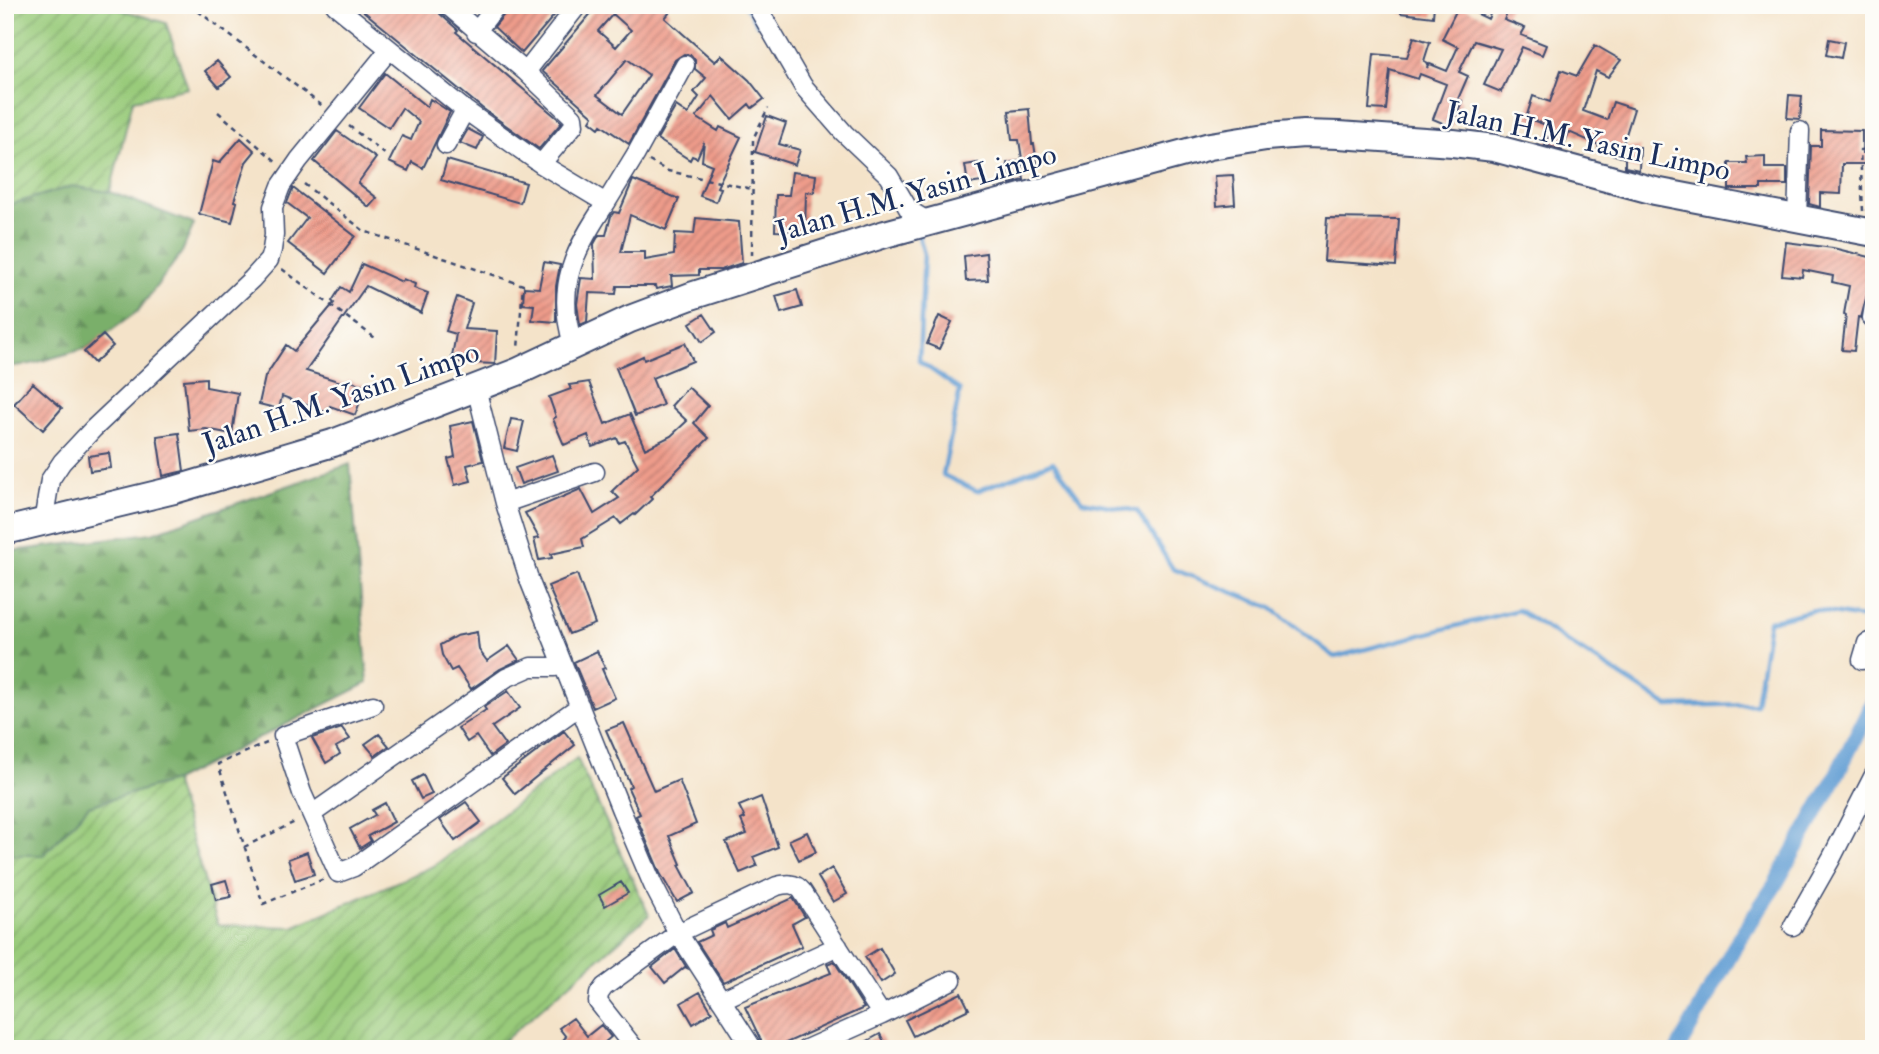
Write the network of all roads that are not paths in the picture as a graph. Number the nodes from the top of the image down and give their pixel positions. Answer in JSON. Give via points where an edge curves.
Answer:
{"nodes":[{"id":1,"x":335,"y":5,"type":"edge"},
{"id":2,"x":447,"y":5,"type":"edge"},
{"id":3,"x":497,"y":5,"type":"edge"},
{"id":4,"x":578,"y":5,"type":"edge"},
{"id":5,"x":756,"y":5,"type":"edge"},
{"id":6,"x":475,"y":32,"type":"junction"},
{"id":7,"x":389,"y":50,"type":"junction"},
{"id":8,"x":685,"y":65,"type":"dead end"},
{"id":9,"x":526,"y":72,"type":"junction"},
{"id":10,"x":465,"y":110,"type":"junction"},
{"id":11,"x":1800,"y":131,"type":"dead end"},
{"id":12,"x":446,"y":145,"type":"dead end"},
{"id":13,"x":541,"y":164,"type":"junction"},
{"id":14,"x":606,"y":203,"type":"junction"},
{"id":15,"x":1797,"y":218,"type":"junction"},
{"id":16,"x":924,"y":222,"type":"junction"},
{"id":17,"x":1869,"y":232,"type":"edge"},
{"id":18,"x":573,"y":344,"type":"junction"},
{"id":19,"x":475,"y":388,"type":"junction"},
{"id":20,"x":595,"y":472,"type":"dead end"},
{"id":21,"x":505,"y":503,"type":"junction"},
{"id":22,"x":43,"y":523,"type":"junction"},
{"id":23,"x":5,"y":531,"type":"edge"},
{"id":24,"x":1871,"y":641,"type":"edge"},
{"id":25,"x":1862,"y":660,"type":"dead end"},
{"id":26,"x":562,"y":663,"type":"junction"},
{"id":27,"x":373,"y":705,"type":"dead end"},
{"id":28,"x":580,"y":706,"type":"junction"},
{"id":29,"x":1874,"y":775,"type":"edge"},
{"id":30,"x":312,"y":814,"type":"junction"},
{"id":31,"x":1793,"y":926,"type":"dead end"},
{"id":32,"x":678,"y":933,"type":"junction"},
{"id":33,"x":838,"y":946,"type":"junction"},
{"id":34,"x":952,"y":980,"type":"dead end"},
{"id":35,"x":721,"y":1000,"type":"junction"},
{"id":36,"x":882,"y":1015,"type":"junction"},
{"id":37,"x":635,"y":1049,"type":"edge"},
{"id":38,"x":753,"y":1049,"type":"edge"},
{"id":39,"x":806,"y":1049,"type":"edge"}],
"edges":[{"from":1,"to":7,"type":"street"},
{"from":2,"to":6,"type":"street"},
{"from":3,"to":6,"type":"street"},
{"from":4,"to":9,"type":"street"},
{"from":5,"to":16,"type":"street","via":[[803,86],[889,176],[909,210]]},
{"from":6,"to":9,"type":"street"},
{"from":7,"to":10,"type":"street"},
{"from":7,"to":22,"type":"street","via":[[281,186],[273,207],[269,260],[62,462],[50,480]]},
{"from":8,"to":14,"type":"street"},
{"from":9,"to":13,"type":"street","via":[[575,121]]},
{"from":10,"to":12,"type":"street"},
{"from":10,"to":13,"type":"street"},
{"from":11,"to":15,"type":"street"},
{"from":13,"to":14,"type":"street"},
{"from":14,"to":18,"type":"street","via":[[569,271],[566,319]]},
{"from":15,"to":16,"type":"main road","name":"Jalan H.M. Yasin Limpo","via":[[1655,191],[1494,148],[1304,134],[1210,146]]},
{"from":15,"to":17,"type":"main road","name":"Jalan H.M. Yasin Limpo"},
{"from":16,"to":18,"type":"main road","name":"Jalan H.M. Yasin Limpo","via":[[752,276]]},
{"from":18,"to":19,"type":"main road","name":"Jalan H.M. Yasin Limpo"},
{"from":19,"to":21,"type":"street"},
{"from":19,"to":22,"type":"main road","name":"Jalan H.M. Yasin Limpo","via":[[333,443]]},
{"from":20,"to":21,"type":"street"},
{"from":21,"to":26,"type":"street"},
{"from":22,"to":23,"type":"main road","name":"Jalan H.M. Yasin Limpo"},
{"from":24,"to":25,"type":"street"},
{"from":26,"to":28,"type":"street"},
{"from":26,"to":30,"type":"street","via":[[531,667],[506,678]]},
{"from":27,"to":30,"type":"street","via":[[283,736]]},
{"from":28,"to":30,"type":"street","via":[[354,867],[338,873]]},
{"from":28,"to":32,"type":"street","via":[[642,860]]},
{"from":29,"to":31,"type":"street"},
{"from":32,"to":33,"type":"street","via":[[789,884],[799,887]]},
{"from":32,"to":35,"type":"street"},
{"from":32,"to":37,"type":"street","via":[[599,994],[600,1007]]},
{"from":33,"to":35,"type":"street"},
{"from":33,"to":36,"type":"street"},
{"from":34,"to":36,"type":"street"},
{"from":35,"to":38,"type":"street"},
{"from":36,"to":39,"type":"street"}]}
